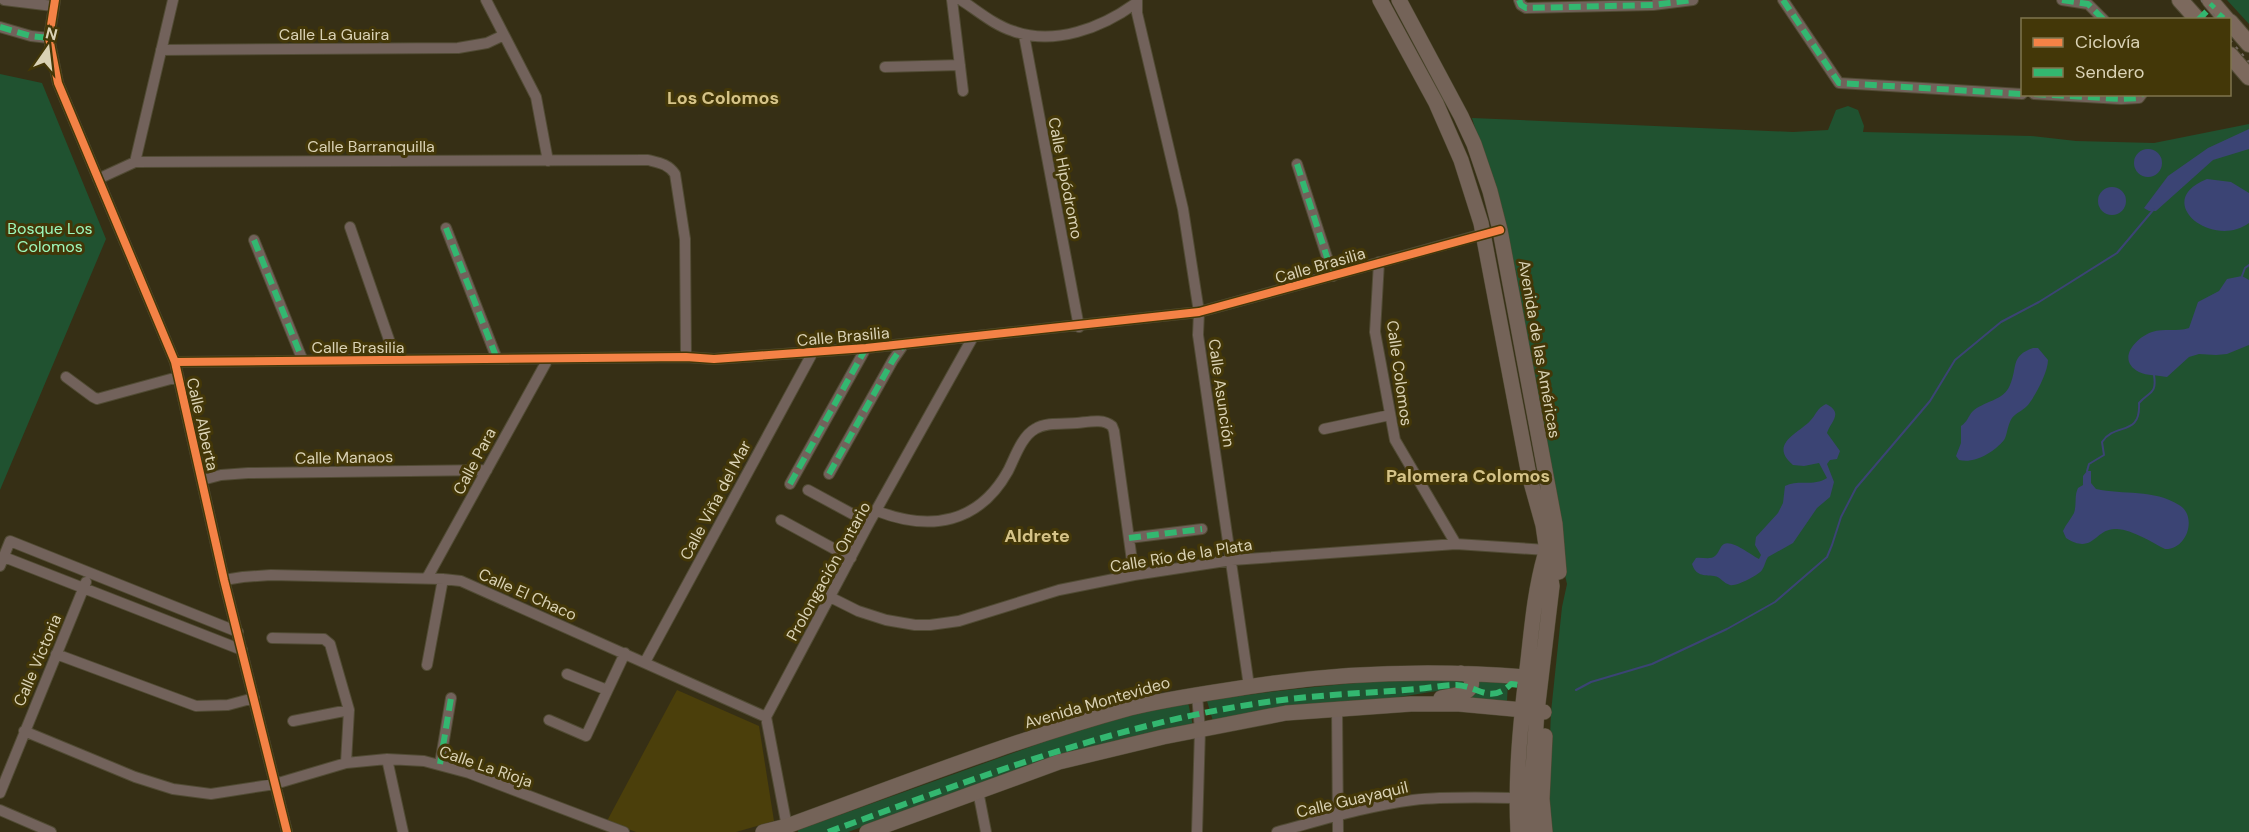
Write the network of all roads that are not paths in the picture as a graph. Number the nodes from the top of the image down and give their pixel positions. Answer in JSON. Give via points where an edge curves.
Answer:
{"nodes":[{"id":1,"x":4,"y":0,"type":"edge"},
{"id":2,"x":173,"y":0,"type":"edge"},
{"id":3,"x":486,"y":0,"type":"edge"},
{"id":4,"x":952,"y":0,"type":"edge"},
{"id":5,"x":961,"y":0,"type":"edge"},
{"id":6,"x":1380,"y":0,"type":"edge"},
{"id":7,"x":1399,"y":0,"type":"edge"},
{"id":8,"x":1519,"y":0,"type":"edge"},
{"id":9,"x":1693,"y":0,"type":"edge"},
{"id":10,"x":1783,"y":0,"type":"edge"},
{"id":11,"x":2062,"y":0,"type":"edge"},
{"id":12,"x":2180,"y":0,"type":"edge"},
{"id":13,"x":1136,"y":1,"type":"edge"},
{"id":14,"x":54,"y":3,"type":"edge"},
{"id":15,"x":2220,"y":13,"type":"edge"},
{"id":16,"x":2102,"y":18,"type":"edge"},
{"id":17,"x":2196,"y":18,"type":"edge"},
{"id":18,"x":2204,"y":18,"type":"edge"},
{"id":19,"x":2231,"y":25,"type":"edge"},
{"id":20,"x":0,"y":27,"type":"edge"},
{"id":21,"x":504,"y":35,"type":"junction"},
{"id":22,"x":1024,"y":35,"type":"junction"},
{"id":23,"x":50,"y":38,"type":"junction"},
{"id":24,"x":2249,"y":44,"type":"edge"},
{"id":25,"x":161,"y":50,"type":"junction"},
{"id":26,"x":2231,"y":57,"type":"edge"},
{"id":27,"x":960,"y":65,"type":"junction"},
{"id":28,"x":885,"y":67,"type":"dead end"},
{"id":29,"x":2249,"y":77,"type":"edge"},
{"id":30,"x":963,"y":91,"type":"dead end"},
{"id":31,"x":2021,"y":94,"type":"edge"},
{"id":32,"x":2093,"y":96,"type":"edge"},
{"id":33,"x":2140,"y":96,"type":"edge"},
{"id":34,"x":2122,"y":97,"type":"edge"},
{"id":35,"x":548,"y":161,"type":"junction"},
{"id":36,"x":135,"y":162,"type":"junction"},
{"id":37,"x":1297,"y":164,"type":"dead end"},
{"id":38,"x":98,"y":179,"type":"junction"},
{"id":39,"x":1472,"y":197,"type":"junction"},
{"id":40,"x":1499,"y":223,"type":"junction"},
{"id":41,"x":350,"y":227,"type":"dead end"},
{"id":42,"x":446,"y":228,"type":"dead end"},
{"id":43,"x":1483,"y":234,"type":"junction"},
{"id":44,"x":254,"y":240,"type":"dead end"},
{"id":45,"x":1379,"y":262,"type":"junction"},
{"id":46,"x":1333,"y":276,"type":"junction"},
{"id":47,"x":1199,"y":312,"type":"junction"},
{"id":48,"x":1078,"y":327,"type":"junction"},
{"id":49,"x":973,"y":337,"type":"junction"},
{"id":50,"x":904,"y":344,"type":"junction"},
{"id":51,"x":866,"y":348,"type":"junction"},
{"id":52,"x":813,"y":352,"type":"junction"},
{"id":53,"x":686,"y":357,"type":"junction"},
{"id":54,"x":497,"y":359,"type":"junction"},
{"id":55,"x":548,"y":359,"type":"junction"},
{"id":56,"x":396,"y":360,"type":"junction"},
{"id":57,"x":303,"y":361,"type":"junction"},
{"id":58,"x":175,"y":362,"type":"junction"},
{"id":59,"x":178,"y":376,"type":"junction"},
{"id":60,"x":66,"y":377,"type":"dead end"},
{"id":61,"x":1390,"y":415,"type":"junction"},
{"id":62,"x":1324,"y":429,"type":"dead end"},
{"id":63,"x":487,"y":470,"type":"junction"},
{"id":64,"x":829,"y":474,"type":"dead end"},
{"id":65,"x":202,"y":480,"type":"junction"},
{"id":66,"x":790,"y":484,"type":"dead end"},
{"id":67,"x":808,"y":490,"type":"dead end"},
{"id":68,"x":877,"y":511,"type":"junction"},
{"id":69,"x":781,"y":520,"type":"dead end"},
{"id":70,"x":869,"y":523,"type":"junction"},
{"id":71,"x":1202,"y":529,"type":"dead end"},
{"id":72,"x":1129,"y":538,"type":"junction"},
{"id":73,"x":1456,"y":544,"type":"junction"},
{"id":74,"x":1547,"y":550,"type":"junction"},
{"id":75,"x":851,"y":558,"type":"junction"},
{"id":76,"x":1232,"y":560,"type":"junction"},
{"id":77,"x":2,"y":561,"type":"edge"},
{"id":78,"x":90,"y":572,"type":"junction"},
{"id":79,"x":1134,"y":575,"type":"junction"},
{"id":80,"x":428,"y":578,"type":"junction"},
{"id":81,"x":443,"y":579,"type":"junction"},
{"id":82,"x":224,"y":580,"type":"junction"},
{"id":83,"x":84,"y":588,"type":"junction"},
{"id":84,"x":830,"y":597,"type":"junction"},
{"id":85,"x":238,"y":632,"type":"junction"},
{"id":86,"x":273,"y":638,"type":"dead end"},
{"id":87,"x":242,"y":650,"type":"junction"},
{"id":88,"x":625,"y":653,"type":"junction"},
{"id":89,"x":56,"y":654,"type":"junction"},
{"id":90,"x":645,"y":662,"type":"junction"},
{"id":91,"x":427,"y":665,"type":"dead end"},
{"id":92,"x":1461,"y":673,"type":"junction"},
{"id":93,"x":567,"y":674,"type":"dead end"},
{"id":94,"x":1526,"y":677,"type":"junction"},
{"id":95,"x":1249,"y":686,"type":"junction"},
{"id":96,"x":607,"y":690,"type":"junction"},
{"id":97,"x":1197,"y":695,"type":"junction"},
{"id":98,"x":254,"y":698,"type":"junction"},
{"id":99,"x":451,"y":698,"type":"dead end"},
{"id":100,"x":1411,"y":704,"type":"junction"},
{"id":101,"x":1337,"y":708,"type":"junction"},
{"id":102,"x":349,"y":710,"type":"junction"},
{"id":103,"x":1535,"y":711,"type":"junction"},
{"id":104,"x":766,"y":717,"type":"junction"},
{"id":105,"x":549,"y":720,"type":"dead end"},
{"id":106,"x":293,"y":721,"type":"dead end"},
{"id":107,"x":1200,"y":730,"type":"junction"},
{"id":108,"x":24,"y":731,"type":"junction"},
{"id":109,"x":387,"y":759,"type":"junction"},
{"id":110,"x":346,"y":763,"type":"junction"},
{"id":111,"x":440,"y":764,"type":"junction"},
{"id":112,"x":275,"y":784,"type":"junction"},
{"id":113,"x":978,"y":791,"type":"junction"},
{"id":114,"x":0,"y":793,"type":"edge"},
{"id":115,"x":1530,"y":799,"type":"junction"},
{"id":116,"x":0,"y":810,"type":"edge"},
{"id":117,"x":1336,"y":815,"type":"junction"},
{"id":118,"x":787,"y":829,"type":"edge"},
{"id":119,"x":51,"y":832,"type":"edge"},
{"id":120,"x":286,"y":832,"type":"edge"},
{"id":121,"x":403,"y":832,"type":"edge"},
{"id":122,"x":624,"y":832,"type":"edge"},
{"id":123,"x":763,"y":832,"type":"edge"},
{"id":124,"x":867,"y":832,"type":"edge"},
{"id":125,"x":986,"y":832,"type":"edge"},
{"id":126,"x":1197,"y":832,"type":"edge"},
{"id":127,"x":1277,"y":832,"type":"edge"},
{"id":128,"x":1338,"y":832,"type":"edge"},
{"id":129,"x":1518,"y":832,"type":"edge"},
{"id":130,"x":1533,"y":832,"type":"edge"},
{"id":131,"x":1545,"y":832,"type":"edge"}],
"edges":[{"from":1,"to":14,"type":"street"},
{"from":2,"to":25,"type":"street"},
{"from":3,"to":21,"type":"street"},
{"from":4,"to":27,"type":"street"},
{"from":5,"to":22,"type":"street"},
{"from":6,"to":39,"type":"main road","name":"Avenida de las Américas","via":[[1436,103]]},
{"from":7,"to":40,"type":"main road","name":"Avenida de las Américas","via":[[1474,144]]},
{"from":8,"to":9,"type":"street","via":[[1526,8],[1653,5]]},
{"from":10,"to":31,"type":"street","via":[[1839,83]]},
{"from":11,"to":16,"type":"street","via":[[2088,4]]},
{"from":12,"to":17,"type":"main road"},
{"from":13,"to":22,"type":"street","via":[[1115,18],[1077,32]]},
{"from":13,"to":47,"type":"street","name":"Calle Asunción","via":[[1183,209]]},
{"from":14,"to":23,"type":"street","name":"Calle Alberta"},
{"from":15,"to":18,"type":"street"},
{"from":19,"to":24,"type":"main road"},
{"from":20,"to":23,"type":"street"},
{"from":21,"to":25,"type":"street","name":"Calle La Guaira","via":[[487,43],[458,48]]},
{"from":21,"to":35,"type":"street","via":[[536,97]]},
{"from":22,"to":48,"type":"street","name":"Calle Hipódromo"},
{"from":23,"to":38,"type":"street","name":"Calle Alberta","via":[[58,83]]},
{"from":25,"to":36,"type":"street"},
{"from":26,"to":29,"type":"main road"},
{"from":27,"to":28,"type":"street"},
{"from":27,"to":30,"type":"street"},
{"from":32,"to":34,"type":"street"},
{"from":33,"to":34,"type":"street"},
{"from":35,"to":36,"type":"street","name":"Calle Barranquilla"},
{"from":35,"to":53,"type":"street","name":"Calle Barranquilla","via":[[648,160],[670,167],[675,174],[685,239]]},
{"from":36,"to":38,"type":"street","name":"Calle Barranquilla"},
{"from":37,"to":46,"type":"street"},
{"from":38,"to":58,"type":"street","name":"Calle Alberta"},
{"from":39,"to":40,"type":"main road"},
{"from":39,"to":43,"type":"main road","name":"Avenida de las Américas"},
{"from":40,"to":43,"type":"street","name":"Calle Brasilia"},
{"from":40,"to":103,"type":"main road","name":"Avenida de las Américas","via":[[1558,550],[1560,586]]},
{"from":41,"to":56,"type":"street"},
{"from":42,"to":54,"type":"street"},
{"from":43,"to":45,"type":"street","name":"Calle Brasilia"},
{"from":43,"to":74,"type":"main road","name":"Avenida de las Américas"},
{"from":44,"to":57,"type":"street"},
{"from":45,"to":46,"type":"street","name":"Calle Brasilia"},
{"from":45,"to":61,"type":"street","name":"Calle Colomos","via":[[1375,332]]},
{"from":46,"to":47,"type":"street","name":"Calle Brasilia"},
{"from":47,"to":48,"type":"street","name":"Calle Brasilia"},
{"from":47,"to":76,"type":"street","name":"Calle Asunción","via":[[1198,335]]},
{"from":48,"to":49,"type":"street","name":"Calle Brasilia"},
{"from":49,"to":50,"type":"street","name":"Calle Brasilia"},
{"from":49,"to":68,"type":"street","name":"Prolongación Ontario"},
{"from":50,"to":51,"type":"street","name":"Calle Brasilia"},
{"from":50,"to":64,"type":"street"},
{"from":51,"to":52,"type":"street","name":"Calle Brasilia"},
{"from":51,"to":66,"type":"street","name":"Calle Brasilia"},
{"from":52,"to":53,"type":"street","name":"Calle Brasilia","via":[[714,359]]},
{"from":52,"to":90,"type":"street","name":"Calle Viña del Mar"},
{"from":53,"to":55,"type":"street","name":"Calle Brasilia"},
{"from":54,"to":55,"type":"street","name":"Calle Brasilia"},
{"from":54,"to":56,"type":"street","name":"Calle Brasilia"},
{"from":55,"to":63,"type":"street","name":"Calle Para"},
{"from":56,"to":57,"type":"street","name":"Calle Brasilia"},
{"from":57,"to":58,"type":"street","name":"Calle Brasilia"},
{"from":58,"to":59,"type":"street","name":"Calle Alberta"},
{"from":59,"to":60,"type":"street","via":[[97,399]]},
{"from":59,"to":65,"type":"street","name":"Calle Alberta"},
{"from":61,"to":62,"type":"street"},
{"from":61,"to":73,"type":"street","name":"Calle Colomos","via":[[1395,440]]},
{"from":63,"to":65,"type":"street","name":"Calle Manaos","via":[[248,473]]},
{"from":63,"to":80,"type":"street","name":"Calle Para"},
{"from":65,"to":82,"type":"street","name":"Calle Alberta"},
{"from":67,"to":70,"type":"street"},
{"from":68,"to":70,"type":"street","name":"Prolongación Ontario"},
{"from":68,"to":72,"type":"street","via":[[918,522],[945,521],[966,513],[998,488],[1035,429],[1103,422],[1114,431]]},
{"from":69,"to":75,"type":"street"},
{"from":70,"to":75,"type":"street","name":"Prolongación Ontario"},
{"from":71,"to":72,"type":"street"},
{"from":72,"to":79,"type":"street"},
{"from":73,"to":74,"type":"street","name":"Calle Río de la Plata"},
{"from":73,"to":76,"type":"street","name":"Calle Río de la Plata"},
{"from":74,"to":94,"type":"main road","name":"Avenida de las Américas","via":[[1537,584]]},
{"from":74,"to":103,"type":"main road","name":"Avenida de las Américas","via":[[1552,586]]},
{"from":75,"to":84,"type":"street","name":"Prolongación Ontario"},
{"from":76,"to":79,"type":"street","name":"Calle Río de la Plata"},
{"from":76,"to":95,"type":"street","name":"Calle Asunción"},
{"from":77,"to":78,"type":"street","via":[[10,541]]},
{"from":77,"to":83,"type":"street"},
{"from":78,"to":83,"type":"street","name":"Calle Victoria"},
{"from":78,"to":85,"type":"street"},
{"from":79,"to":84,"type":"street","name":"Calle Río de la Plata","via":[[1041,595],[959,621],[930,625],[886,620]]},
{"from":80,"to":81,"type":"street","name":"Calle El Chaco"},
{"from":80,"to":82,"type":"street","name":"Calle El Chaco","via":[[271,575]]},
{"from":81,"to":88,"type":"street","name":"Calle El Chaco","via":[[470,584]]},
{"from":81,"to":91,"type":"street"},
{"from":82,"to":85,"type":"street","name":"Calle Alberta"},
{"from":83,"to":87,"type":"street"},
{"from":83,"to":89,"type":"street","name":"Calle Victoria"},
{"from":84,"to":104,"type":"street","name":"Prolongación Ontario"},
{"from":85,"to":87,"type":"street","name":"Calle Alberta"},
{"from":86,"to":102,"type":"street","via":[[327,640]]},
{"from":87,"to":98,"type":"street","name":"Calle Alberta"},
{"from":88,"to":90,"type":"street","name":"Calle El Chaco"},
{"from":88,"to":96,"type":"street"},
{"from":89,"to":98,"type":"street","via":[[196,706],[228,705]]},
{"from":89,"to":108,"type":"street","name":"Calle Victoria"},
{"from":90,"to":104,"type":"street","name":"Calle El Chaco"},
{"from":92,"to":94,"type":"main road","name":"Avenida Montevideo"},
{"from":92,"to":95,"type":"main road","name":"Avenida Montevideo","via":[[1344,675]]},
{"from":92,"to":100,"type":"main road","via":[[1472,680],[1468,691]]},
{"from":93,"to":96,"type":"street"},
{"from":94,"to":103,"type":"main road","name":"Avenida de las Américas"},
{"from":95,"to":97,"type":"main road","name":"Avenida Montevideo"},
{"from":96,"to":105,"type":"street","via":[[586,736]]},
{"from":97,"to":107,"type":"street"},
{"from":97,"to":118,"type":"main road","name":"Avenida Montevideo","via":[[1131,708],[1005,747]]},
{"from":98,"to":112,"type":"street","name":"Calle Alberta"},
{"from":99,"to":111,"type":"street"},
{"from":100,"to":101,"type":"main road"},
{"from":100,"to":103,"type":"main road"},
{"from":101,"to":107,"type":"main road","via":[[1286,713]]},
{"from":101,"to":117,"type":"street"},
{"from":102,"to":106,"type":"street"},
{"from":102,"to":110,"type":"street"},
{"from":103,"to":115,"type":"main road","name":"Avenida de las Américas"},
{"from":103,"to":115,"type":"main road","name":"Avenida de las Américas"},
{"from":104,"to":118,"type":"street"},
{"from":107,"to":113,"type":"main road","via":[[1059,762]]},
{"from":107,"to":126,"type":"street"},
{"from":108,"to":112,"type":"street","name":"Calle La Rioja","via":[[173,789],[211,794]]},
{"from":108,"to":114,"type":"street","name":"Calle Victoria"},
{"from":109,"to":110,"type":"street","name":"Calle La Rioja"},
{"from":109,"to":111,"type":"street","name":"Calle La Rioja"},
{"from":109,"to":121,"type":"street"},
{"from":110,"to":112,"type":"street","name":"Calle La Rioja"},
{"from":111,"to":122,"type":"street","name":"Calle La Rioja"},
{"from":112,"to":120,"type":"street","name":"Calle Alberta"},
{"from":113,"to":124,"type":"main road"},
{"from":113,"to":125,"type":"street"},
{"from":115,"to":117,"type":"street","name":"Calle Guayaquil","via":[[1448,797],[1385,804]]},
{"from":115,"to":129,"type":"main road","name":"Avenida de las Américas"},
{"from":115,"to":130,"type":"main road","name":"Avenida de las Américas"},
{"from":115,"to":131,"type":"main road","name":"Avenida de las Américas"},
{"from":116,"to":119,"type":"street"},
{"from":117,"to":127,"type":"street","name":"Calle Guayaquil"},
{"from":117,"to":128,"type":"street"},
{"from":118,"to":123,"type":"main road","name":"Avenida Montevideo"}]}
